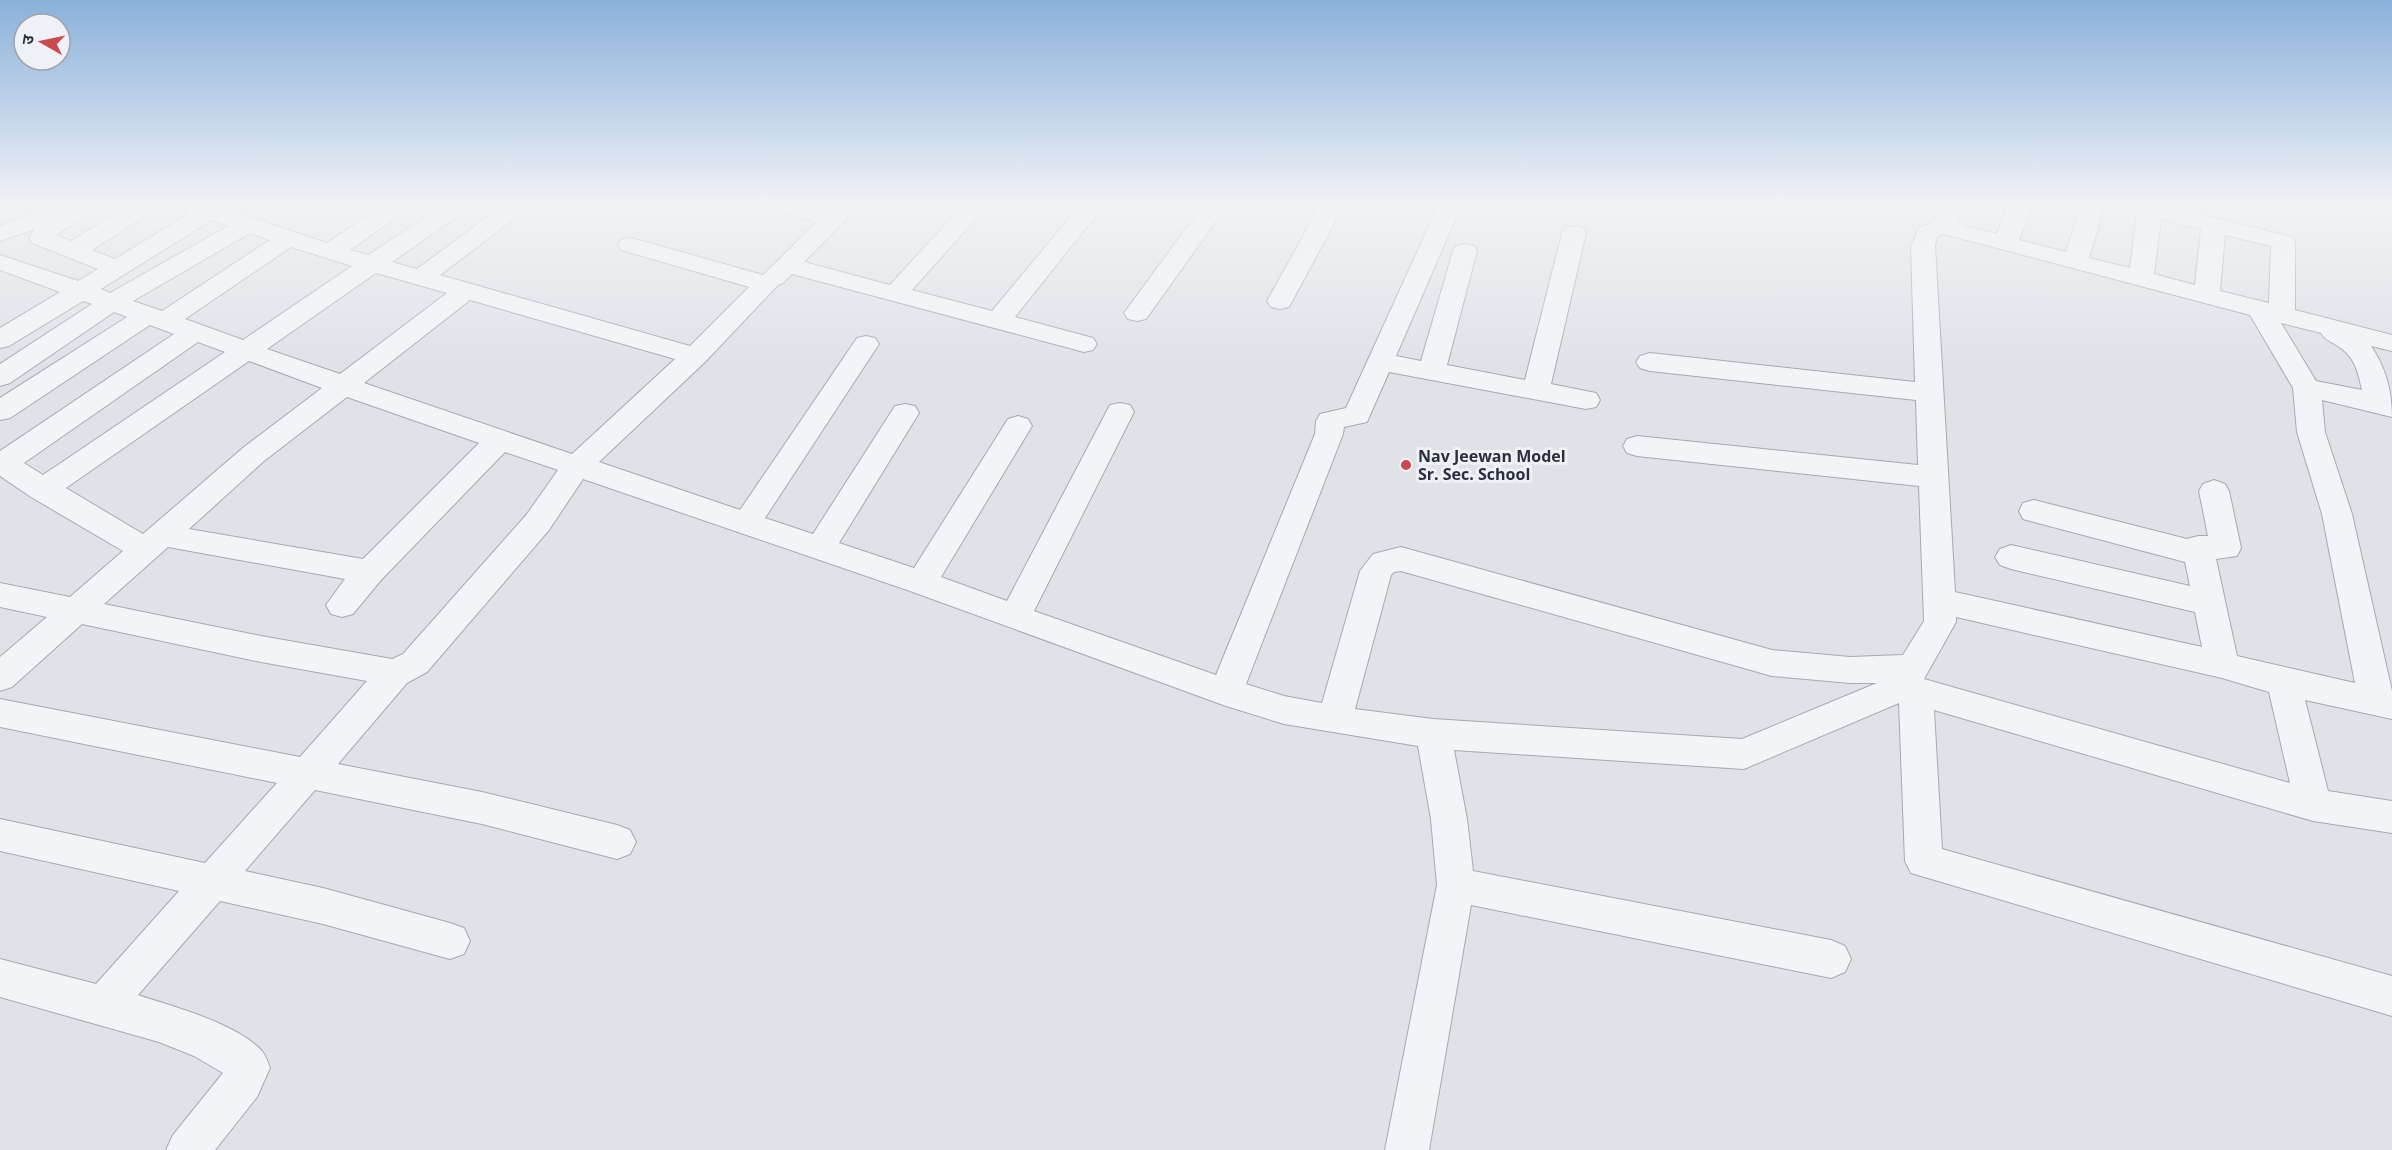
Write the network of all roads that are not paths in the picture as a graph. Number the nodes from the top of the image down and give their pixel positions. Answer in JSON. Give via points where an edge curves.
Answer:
{"nodes":[{"id":1,"x":90,"y":258,"type":"edge"},
{"id":2,"x":132,"y":258,"type":"edge"},
{"id":3,"x":190,"y":258,"type":"edge"},
{"id":4,"x":256,"y":258,"type":"edge"},
{"id":5,"x":352,"y":258,"type":"edge"},
{"id":6,"x":379,"y":258,"type":"edge"},
{"id":7,"x":448,"y":258,"type":"edge"},
{"id":8,"x":692,"y":258,"type":"edge"},
{"id":9,"x":794,"y":258,"type":"edge"},
{"id":10,"x":928,"y":258,"type":"edge"},
{"id":11,"x":1050,"y":258,"type":"edge"},
{"id":12,"x":1177,"y":258,"type":"edge"},
{"id":13,"x":1304,"y":258,"type":"edge"},
{"id":14,"x":1426,"y":258,"type":"edge"},
{"id":15,"x":1463,"y":258,"type":"edge"},
{"id":16,"x":1568,"y":258,"type":"edge"},
{"id":17,"x":1923,"y":258,"type":"edge"},
{"id":18,"x":2058,"y":258,"type":"edge"},
{"id":19,"x":2076,"y":258,"type":"edge"},
{"id":20,"x":2141,"y":258,"type":"edge"},
{"id":21,"x":2210,"y":258,"type":"edge"},
{"id":22,"x":2280,"y":258,"type":"edge"},
{"id":23,"x":0,"y":260,"type":"edge"},
{"id":24,"x":2075,"y":262,"type":"junction"},
{"id":25,"x":371,"y":263,"type":"junction"},
{"id":26,"x":117,"y":268,"type":"junction"},
{"id":27,"x":776,"y":275,"type":"junction"},
{"id":28,"x":421,"y":278,"type":"junction"},
{"id":29,"x":2141,"y":279,"type":"junction"},
{"id":30,"x":80,"y":291,"type":"junction"},
{"id":31,"x":466,"y":291,"type":"junction"},
{"id":32,"x":894,"y":294,"type":"junction"},
{"id":33,"x":2206,"y":296,"type":"junction"},
{"id":34,"x":112,"y":302,"type":"junction"},
{"id":35,"x":1280,"y":302,"type":"dead end"},
{"id":36,"x":2271,"y":312,"type":"junction"},
{"id":37,"x":1137,"y":313,"type":"dead end"},
{"id":38,"x":156,"y":318,"type":"junction"},
{"id":39,"x":999,"y":321,"type":"junction"},
{"id":40,"x":195,"y":332,"type":"junction"},
{"id":41,"x":0,"y":340,"type":"edge"},
{"id":42,"x":2392,"y":343,"type":"edge"},
{"id":43,"x":866,"y":344,"type":"dead end"},
{"id":44,"x":1084,"y":344,"type":"dead end"},
{"id":45,"x":246,"y":351,"type":"junction"},
{"id":46,"x":695,"y":356,"type":"junction"},
{"id":47,"x":1381,"y":362,"type":"junction"},
{"id":48,"x":1650,"y":362,"type":"dead end"},
{"id":49,"x":1432,"y":371,"type":"junction"},
{"id":50,"x":0,"y":377,"type":"edge"},
{"id":51,"x":344,"y":386,"type":"junction"},
{"id":52,"x":2307,"y":388,"type":"junction"},
{"id":53,"x":1536,"y":390,"type":"junction"},
{"id":54,"x":1928,"y":392,"type":"junction"},
{"id":55,"x":1586,"y":400,"type":"dead end"},
{"id":56,"x":2385,"y":405,"type":"edge"},
{"id":57,"x":0,"y":411,"type":"edge"},
{"id":58,"x":1120,"y":412,"type":"dead end"},
{"id":59,"x":905,"y":413,"type":"dead end"},
{"id":60,"x":1018,"y":426,"type":"dead end"},
{"id":61,"x":499,"y":440,"type":"junction"},
{"id":62,"x":1636,"y":446,"type":"dead end"},
{"id":63,"x":576,"y":467,"type":"junction"},
{"id":64,"x":1932,"y":477,"type":"junction"},
{"id":65,"x":42,"y":490,"type":"junction"},
{"id":66,"x":2214,"y":491,"type":"dead end"},
{"id":67,"x":2034,"y":511,"type":"dead end"},
{"id":68,"x":747,"y":524,"type":"junction"},
{"id":69,"x":153,"y":542,"type":"junction"},
{"id":70,"x":820,"y":549,"type":"junction"},
{"id":71,"x":2199,"y":554,"type":"junction"},
{"id":72,"x":2011,"y":557,"type":"dead end"},
{"id":73,"x":370,"y":572,"type":"junction"},
{"id":74,"x":921,"y":583,"type":"junction"},
{"id":75,"x":0,"y":595,"type":"edge"},
{"id":76,"x":1939,"y":601,"type":"junction"},
{"id":77,"x":2210,"y":603,"type":"junction"},
{"id":78,"x":342,"y":605,"type":"dead end"},
{"id":79,"x":76,"y":612,"type":"junction"},
{"id":80,"x":1015,"y":617,"type":"junction"},
{"id":81,"x":2222,"y":665,"type":"junction"},
{"id":82,"x":395,"y":673,"type":"junction"},
{"id":83,"x":0,"y":677,"type":"edge"},
{"id":84,"x":1911,"y":682,"type":"junction"},
{"id":85,"x":2284,"y":682,"type":"junction"},
{"id":86,"x":1226,"y":692,"type":"junction"},
{"id":87,"x":2384,"y":703,"type":"edge"},
{"id":88,"x":0,"y":713,"type":"edge"},
{"id":89,"x":1335,"y":720,"type":"junction"},
{"id":90,"x":1433,"y":734,"type":"junction"},
{"id":91,"x":310,"y":773,"type":"junction"},
{"id":92,"x":2313,"y":804,"type":"junction"},
{"id":93,"x":2392,"y":817,"type":"edge"},
{"id":94,"x":0,"y":835,"type":"edge"},
{"id":95,"x":617,"y":842,"type":"dead end"},
{"id":96,"x":211,"y":881,"type":"junction"},
{"id":97,"x":1456,"y":885,"type":"junction"},
{"id":98,"x":450,"y":941,"type":"dead end"},
{"id":99,"x":1831,"y":959,"type":"dead end"},
{"id":100,"x":0,"y":978,"type":"edge"},
{"id":101,"x":2392,"y":996,"type":"edge"},
{"id":102,"x":104,"y":1005,"type":"junction"},
{"id":103,"x":188,"y":1150,"type":"edge"},
{"id":104,"x":1407,"y":1150,"type":"edge"}],
"edges":[{"from":1,"to":26,"type":"street"},
{"from":2,"to":26,"type":"street"},
{"from":3,"to":34,"type":"street"},
{"from":4,"to":38,"type":"street"},
{"from":5,"to":25,"type":"street"},
{"from":6,"to":25,"type":"street"},
{"from":7,"to":28,"type":"street"},
{"from":8,"to":27,"type":"street"},
{"from":9,"to":27,"type":"street"},
{"from":10,"to":32,"type":"street"},
{"from":11,"to":39,"type":"street"},
{"from":12,"to":37,"type":"street"},
{"from":13,"to":35,"type":"street"},
{"from":14,"to":47,"type":"street"},
{"from":15,"to":49,"type":"street"},
{"from":16,"to":53,"type":"street"},
{"from":17,"to":54,"type":"street"},
{"from":18,"to":24,"type":"street"},
{"from":19,"to":24,"type":"street"},
{"from":20,"to":29,"type":"street"},
{"from":21,"to":33,"type":"street"},
{"from":22,"to":36,"type":"street"},
{"from":23,"to":30,"type":"street"},
{"from":24,"to":29,"type":"street"},
{"from":25,"to":28,"type":"street"},
{"from":25,"to":45,"type":"street"},
{"from":26,"to":30,"type":"street"},
{"from":27,"to":32,"type":"street"},
{"from":27,"to":46,"type":"street"},
{"from":28,"to":31,"type":"street"},
{"from":29,"to":33,"type":"street"},
{"from":30,"to":34,"type":"street"},
{"from":30,"to":41,"type":"street"},
{"from":31,"to":46,"type":"street"},
{"from":31,"to":51,"type":"street"},
{"from":32,"to":39,"type":"street"},
{"from":33,"to":36,"type":"street"},
{"from":34,"to":38,"type":"street"},
{"from":34,"to":50,"type":"street"},
{"from":36,"to":42,"type":"street"},
{"from":36,"to":52,"type":"street"},
{"from":36,"to":56,"type":"street","via":[[2342,336],[2362,350]]},
{"from":38,"to":40,"type":"street"},
{"from":38,"to":57,"type":"street"},
{"from":39,"to":44,"type":"street"},
{"from":40,"to":45,"type":"street"},
{"from":40,"to":65,"type":"street","via":[[2,464]]},
{"from":43,"to":68,"type":"street"},
{"from":45,"to":51,"type":"street"},
{"from":45,"to":65,"type":"street"},
{"from":46,"to":63,"type":"street"},
{"from":47,"to":49,"type":"street"},
{"from":47,"to":86,"type":"street","via":[[1357,415],[1330,421],[1329,434]]},
{"from":48,"to":54,"type":"street"},
{"from":49,"to":53,"type":"street"},
{"from":51,"to":61,"type":"street"},
{"from":51,"to":69,"type":"street","via":[[254,454]]},
{"from":52,"to":56,"type":"street"},
{"from":52,"to":87,"type":"street","via":[[2311,432],[2337,514]]},
{"from":53,"to":55,"type":"street"},
{"from":54,"to":64,"type":"street"},
{"from":58,"to":80,"type":"street"},
{"from":59,"to":70,"type":"street"},
{"from":60,"to":74,"type":"street"},
{"from":61,"to":63,"type":"street"},
{"from":61,"to":73,"type":"street"},
{"from":62,"to":64,"type":"street"},
{"from":63,"to":68,"type":"street"},
{"from":63,"to":82,"type":"street","via":[[538,522],[416,663]]},
{"from":64,"to":76,"type":"street"},
{"from":65,"to":69,"type":"street"},
{"from":66,"to":71,"type":"street","via":[[2226,548],[2198,547]]},
{"from":67,"to":71,"type":"street"},
{"from":68,"to":70,"type":"street"},
{"from":69,"to":73,"type":"street"},
{"from":69,"to":79,"type":"street"},
{"from":70,"to":74,"type":"street"},
{"from":71,"to":77,"type":"street"},
{"from":72,"to":77,"type":"street"},
{"from":73,"to":78,"type":"street"},
{"from":74,"to":80,"type":"street"},
{"from":75,"to":79,"type":"street"},
{"from":76,"to":81,"type":"street"},
{"from":76,"to":84,"type":"street","via":[[1940,622]]},
{"from":77,"to":81,"type":"street"},
{"from":79,"to":82,"type":"street"},
{"from":79,"to":83,"type":"street"},
{"from":80,"to":86,"type":"street"},
{"from":81,"to":85,"type":"street"},
{"from":82,"to":91,"type":"street"},
{"from":84,"to":89,"type":"street","via":[[1850,670],[1772,663],[1401,559],[1384,562],[1376,571]]},
{"from":84,"to":90,"type":"street","via":[[1744,754]]},
{"from":84,"to":92,"type":"street"},
{"from":84,"to":101,"type":"street","via":[[1924,861]]},
{"from":85,"to":87,"type":"street"},
{"from":85,"to":92,"type":"street"},
{"from":86,"to":89,"type":"street","via":[[1284,710]]},
{"from":88,"to":91,"type":"street"},
{"from":89,"to":90,"type":"street"},
{"from":90,"to":97,"type":"street","via":[[1449,819]]},
{"from":91,"to":95,"type":"street","via":[[482,808]]},
{"from":91,"to":96,"type":"street"},
{"from":92,"to":93,"type":"street"},
{"from":94,"to":96,"type":"street"},
{"from":96,"to":98,"type":"street","via":[[323,906]]},
{"from":96,"to":102,"type":"street"},
{"from":97,"to":99,"type":"street"},
{"from":97,"to":104,"type":"street"},
{"from":100,"to":102,"type":"street"},
{"from":102,"to":103,"type":"street","via":[[218,1045],[249,1068]]}]}
